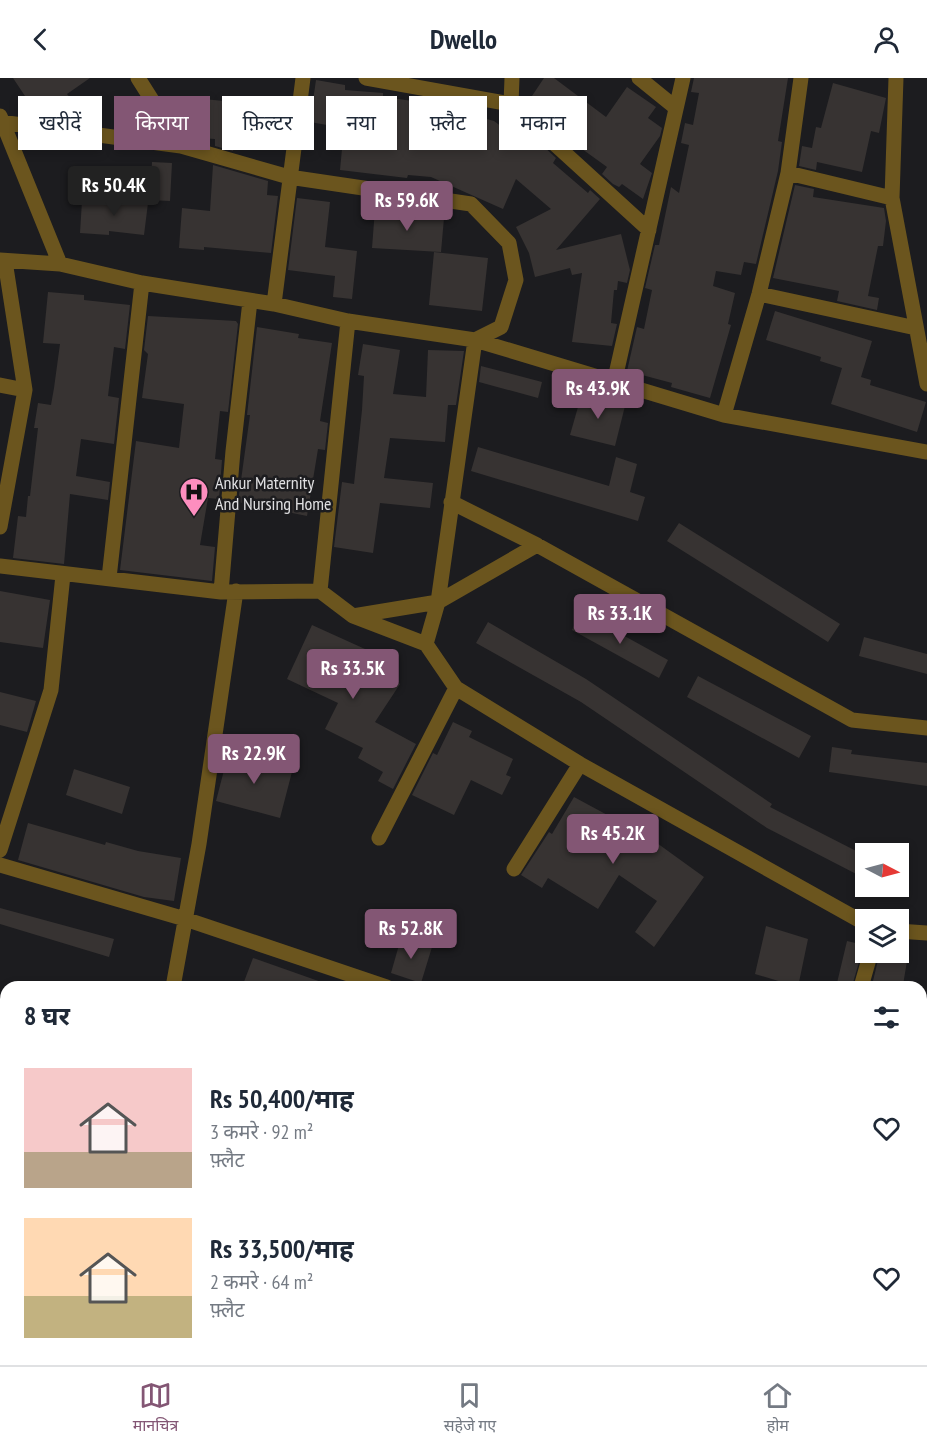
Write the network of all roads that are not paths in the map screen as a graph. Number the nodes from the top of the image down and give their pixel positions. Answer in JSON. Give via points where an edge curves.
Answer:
{"nodes":[{"id":1,"x":138,"y":78,"type":"edge"},
{"id":2,"x":303,"y":78,"type":"edge"},
{"id":3,"x":366,"y":78,"type":"edge"},
{"id":4,"x":512,"y":78,"type":"edge"},
{"id":5,"x":639,"y":78,"type":"edge"},
{"id":6,"x":683,"y":78,"type":"edge"},
{"id":7,"x":801,"y":78,"type":"edge"},
{"id":8,"x":896,"y":78,"type":"edge"},
{"id":9,"x":149,"y":96,"type":"edge"},
{"id":10,"x":511,"y":96,"type":"edge"},
{"id":11,"x":499,"y":102,"type":"edge"},
{"id":12,"x":676,"y":108,"type":"junction"},
{"id":13,"x":2,"y":120,"type":"edge"},
{"id":14,"x":114,"y":136,"type":"edge"},
{"id":15,"x":195,"y":150,"type":"edge"},
{"id":16,"x":561,"y":150,"type":"edge"},
{"id":17,"x":788,"y":173,"type":"junction"},
{"id":18,"x":289,"y":177,"type":"junction"},
{"id":19,"x":892,"y":198,"type":"junction"},
{"id":20,"x":649,"y":230,"type":"junction"},
{"id":21,"x":2,"y":261,"type":"edge"},
{"id":22,"x":60,"y":264,"type":"junction"},
{"id":23,"x":142,"y":283,"type":"junction"},
{"id":24,"x":759,"y":294,"type":"junction"},
{"id":25,"x":250,"y":301,"type":"junction"},
{"id":26,"x":274,"y":304,"type":"junction"},
{"id":27,"x":348,"y":321,"type":"junction"},
{"id":28,"x":916,"y":328,"type":"junction"},
{"id":29,"x":475,"y":340,"type":"junction"},
{"id":30,"x":614,"y":383,"type":"junction"},
{"id":31,"x":927,"y":384,"type":"edge"},
{"id":32,"x":0,"y":385,"type":"edge"},
{"id":33,"x":25,"y":390,"type":"junction"},
{"id":34,"x":724,"y":414,"type":"junction"},
{"id":35,"x":927,"y":452,"type":"edge"},
{"id":36,"x":451,"y":502,"type":"junction"},
{"id":37,"x":0,"y":527,"type":"edge"},
{"id":38,"x":537,"y":545,"type":"junction"},
{"id":39,"x":0,"y":566,"type":"edge"},
{"id":40,"x":63,"y":575,"type":"junction"},
{"id":41,"x":109,"y":578,"type":"junction"},
{"id":42,"x":229,"y":591,"type":"junction"},
{"id":43,"x":320,"y":591,"type":"junction"},
{"id":44,"x":438,"y":602,"type":"junction"},
{"id":45,"x":354,"y":616,"type":"junction"},
{"id":46,"x":426,"y":644,"type":"junction"},
{"id":47,"x":456,"y":688,"type":"junction"},
{"id":48,"x":927,"y":728,"type":"edge"},
{"id":49,"x":580,"y":764,"type":"junction"},
{"id":50,"x":379,"y":838,"type":"dead end"},
{"id":51,"x":0,"y":850,"type":"edge"},
{"id":52,"x":0,"y":864,"type":"edge"},
{"id":53,"x":514,"y":868,"type":"dead end"},
{"id":54,"x":855,"y":918,"type":"edge"},
{"id":55,"x":185,"y":919,"type":"junction"},
{"id":56,"x":909,"y":932,"type":"edge"},
{"id":57,"x":927,"y":933,"type":"edge"},
{"id":58,"x":868,"y":963,"type":"edge"},
{"id":59,"x":174,"y":981,"type":"edge"},
{"id":60,"x":369,"y":981,"type":"edge"},
{"id":61,"x":863,"y":981,"type":"edge"}],
"edges":[{"from":1,"to":9,"type":"street"},
{"from":2,"to":18,"type":"street"},
{"from":3,"to":11,"type":"street"},
{"from":4,"to":10,"type":"street"},
{"from":5,"to":12,"type":"street"},
{"from":6,"to":12,"type":"street"},
{"from":7,"to":17,"type":"street"},
{"from":8,"to":19,"type":"street"},
{"from":12,"to":20,"type":"street"},
{"from":13,"to":14,"type":"street"},
{"from":13,"to":22,"type":"street"},
{"from":15,"to":18,"type":"street"},
{"from":16,"to":20,"type":"street"},
{"from":17,"to":19,"type":"street"},
{"from":17,"to":24,"type":"street"},
{"from":18,"to":26,"type":"street"},
{"from":18,"to":29,"type":"street","via":[[471,204],[509,243],[516,280],[501,327]]},
{"from":19,"to":28,"type":"street"},
{"from":20,"to":30,"type":"street"},
{"from":21,"to":22,"type":"street"},
{"from":21,"to":33,"type":"street"},
{"from":22,"to":23,"type":"street"},
{"from":23,"to":25,"type":"street"},
{"from":23,"to":41,"type":"street"},
{"from":24,"to":28,"type":"street"},
{"from":24,"to":34,"type":"street"},
{"from":25,"to":26,"type":"street"},
{"from":25,"to":42,"type":"street","via":[[233,451]]},
{"from":26,"to":27,"type":"street"},
{"from":27,"to":29,"type":"street"},
{"from":27,"to":43,"type":"street"},
{"from":28,"to":31,"type":"street"},
{"from":29,"to":30,"type":"street"},
{"from":29,"to":36,"type":"street"},
{"from":30,"to":34,"type":"street"},
{"from":32,"to":33,"type":"street"},
{"from":33,"to":37,"type":"street"},
{"from":34,"to":35,"type":"street"},
{"from":36,"to":38,"type":"street"},
{"from":36,"to":44,"type":"street"},
{"from":38,"to":44,"type":"street"},
{"from":38,"to":48,"type":"street","via":[[852,720]]},
{"from":39,"to":40,"type":"street"},
{"from":40,"to":41,"type":"street"},
{"from":40,"to":51,"type":"street","via":[[51,690]]},
{"from":41,"to":42,"type":"street"},
{"from":42,"to":43,"type":"street"},
{"from":42,"to":55,"type":"street"},
{"from":43,"to":45,"type":"street"},
{"from":44,"to":45,"type":"street"},
{"from":44,"to":46,"type":"street"},
{"from":45,"to":46,"type":"street"},
{"from":46,"to":47,"type":"street"},
{"from":47,"to":49,"type":"street"},
{"from":47,"to":50,"type":"street"},
{"from":49,"to":53,"type":"street"},
{"from":49,"to":54,"type":"street"},
{"from":52,"to":55,"type":"street"},
{"from":55,"to":59,"type":"street"},
{"from":55,"to":60,"type":"street"},
{"from":56,"to":57,"type":"street"},
{"from":58,"to":61,"type":"street"}]}
